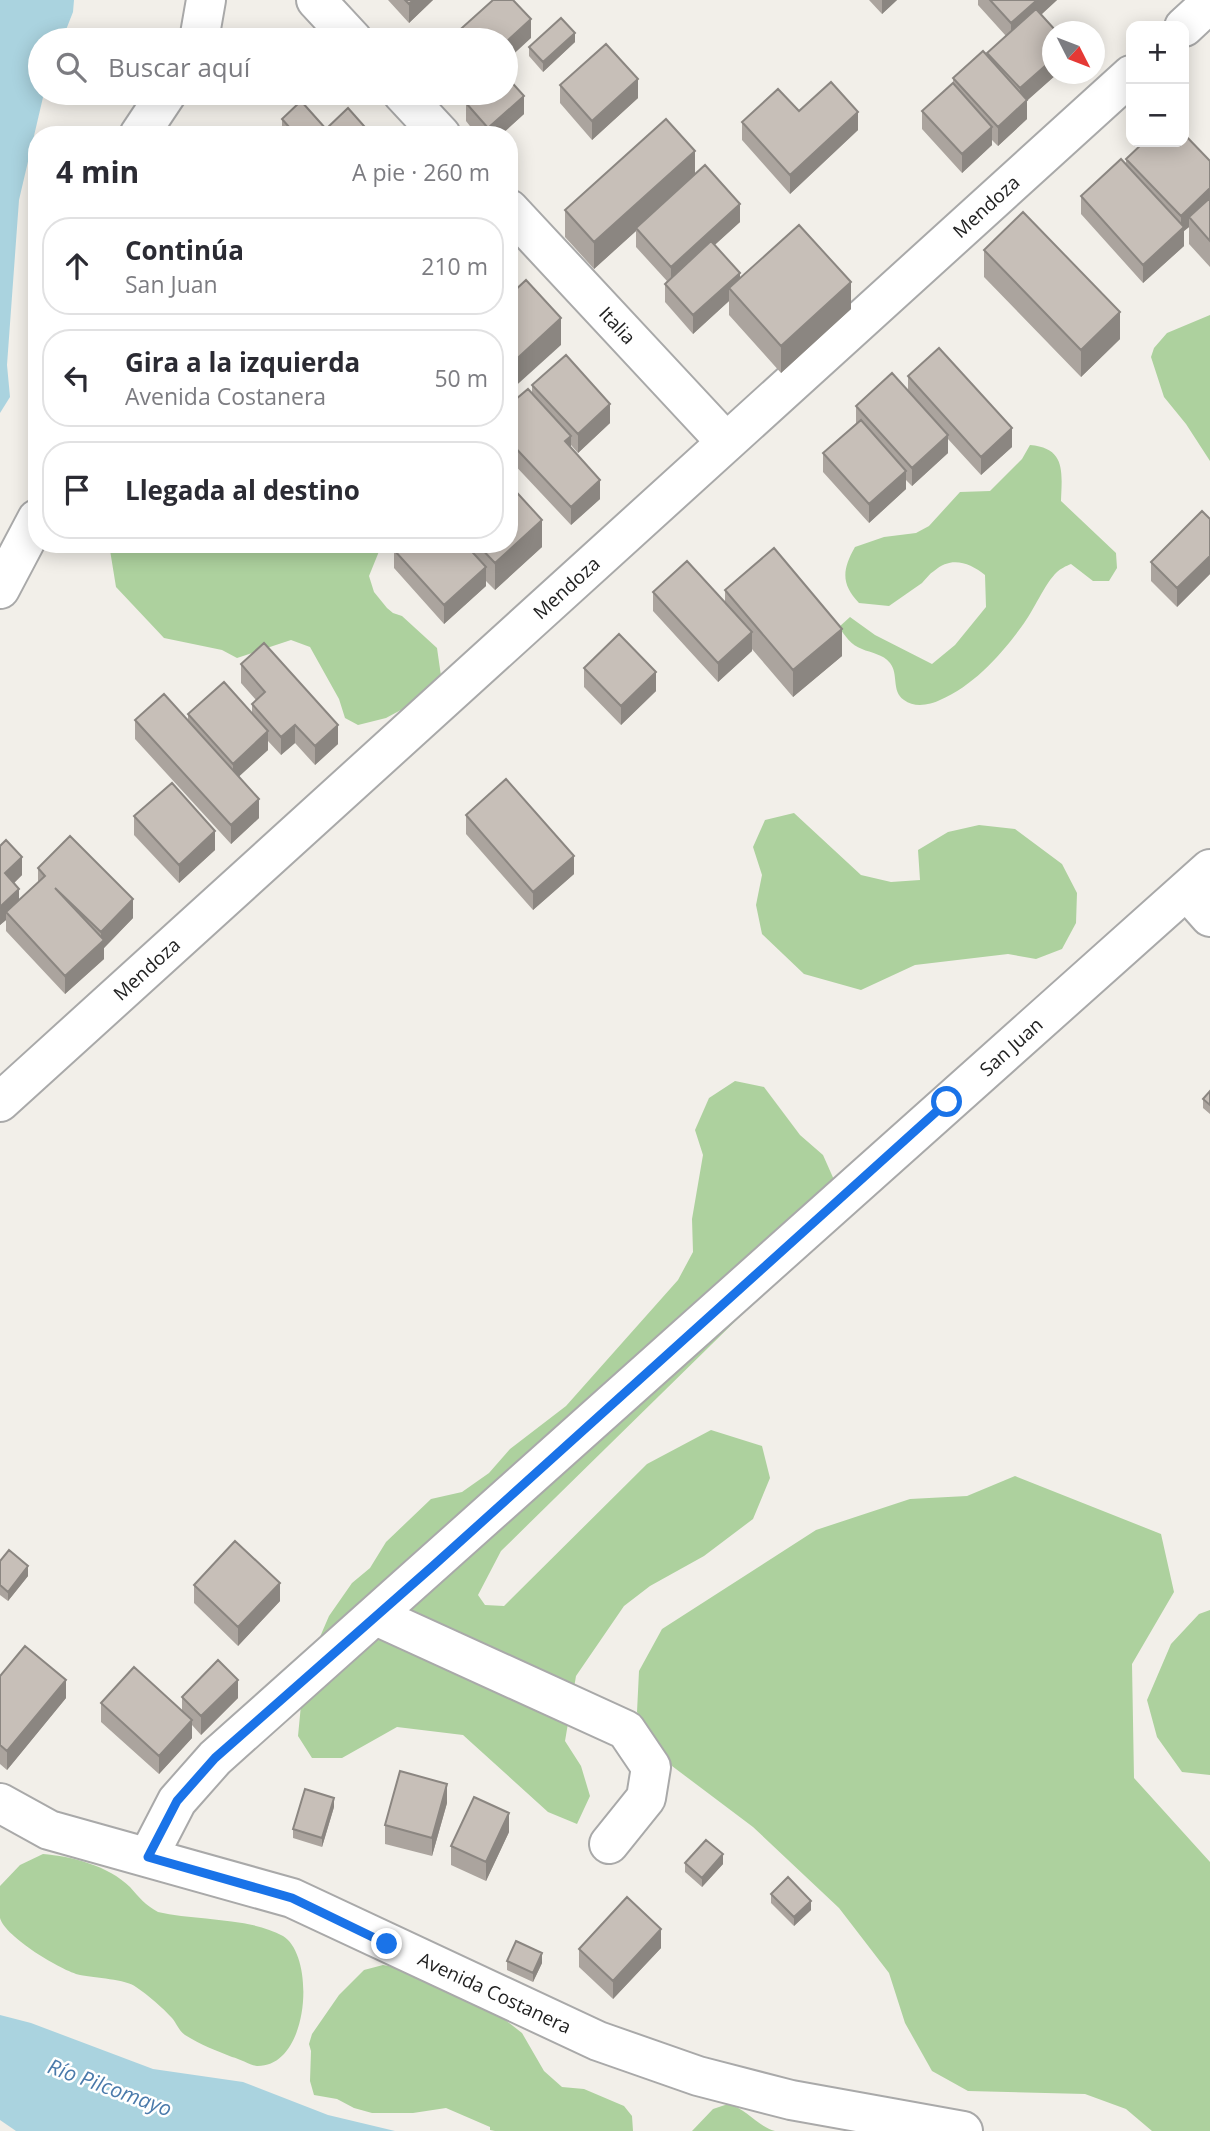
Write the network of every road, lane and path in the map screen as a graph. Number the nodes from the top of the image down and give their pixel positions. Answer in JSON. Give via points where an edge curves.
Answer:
{"nodes":[{"id":1,"x":206,"y":0,"type":"edge"},
{"id":2,"x":316,"y":0,"type":"edge"},
{"id":3,"x":1210,"y":3,"type":"edge"},
{"id":4,"x":1189,"y":22,"type":"edge"},
{"id":5,"x":201,"y":28,"type":"edge"},
{"id":6,"x":342,"y":28,"type":"edge"},
{"id":7,"x":1126,"y":80,"type":"edge"},
{"id":8,"x":159,"y":105,"type":"edge"},
{"id":9,"x":413,"y":105,"type":"edge"},
{"id":10,"x":145,"y":126,"type":"edge"},
{"id":11,"x":433,"y":126,"type":"edge"},
{"id":12,"x":518,"y":219,"type":"edge"},
{"id":13,"x":726,"y":442,"type":"junction"},
{"id":14,"x":28,"y":536,"type":"edge"},
{"id":15,"x":0,"y":589,"type":"edge"},
{"id":16,"x":1202,"y":892,"type":"edge"},
{"id":17,"x":0,"y":1102,"type":"edge"},
{"id":18,"x":376,"y":1616,"type":"junction"},
{"id":19,"x":0,"y":1803,"type":"edge"},
{"id":20,"x":608,"y":1844,"type":"dead end"},
{"id":21,"x":148,"y":1857,"type":"junction"},
{"id":22,"x":963,"y":2131,"type":"edge"}],
"edges":[{"from":1,"to":5,"type":"street"},
{"from":2,"to":6,"type":"street"},
{"from":3,"to":4,"type":"street"},
{"from":7,"to":13,"type":"street","name":"Mendoza"},
{"from":8,"to":10,"type":"street"},
{"from":9,"to":11,"type":"street"},
{"from":12,"to":13,"type":"street","name":"Italia"},
{"from":13,"to":17,"type":"street","name":"Mendoza"},
{"from":14,"to":15,"type":"street"},
{"from":16,"to":18,"type":"street","name":"San Juan"},
{"from":18,"to":20,"type":"street","via":[[626,1730],[651,1767],[646,1798]]},
{"from":18,"to":21,"type":"street","name":"San Juan","via":[[215,1758],[177,1801]]},
{"from":19,"to":21,"type":"street","name":"Avenida Costanera","via":[[48,1830]]},
{"from":21,"to":22,"type":"street","name":"Avenida Costanera","via":[[292,1898],[598,2040],[698,2076],[791,2100]]}]}
